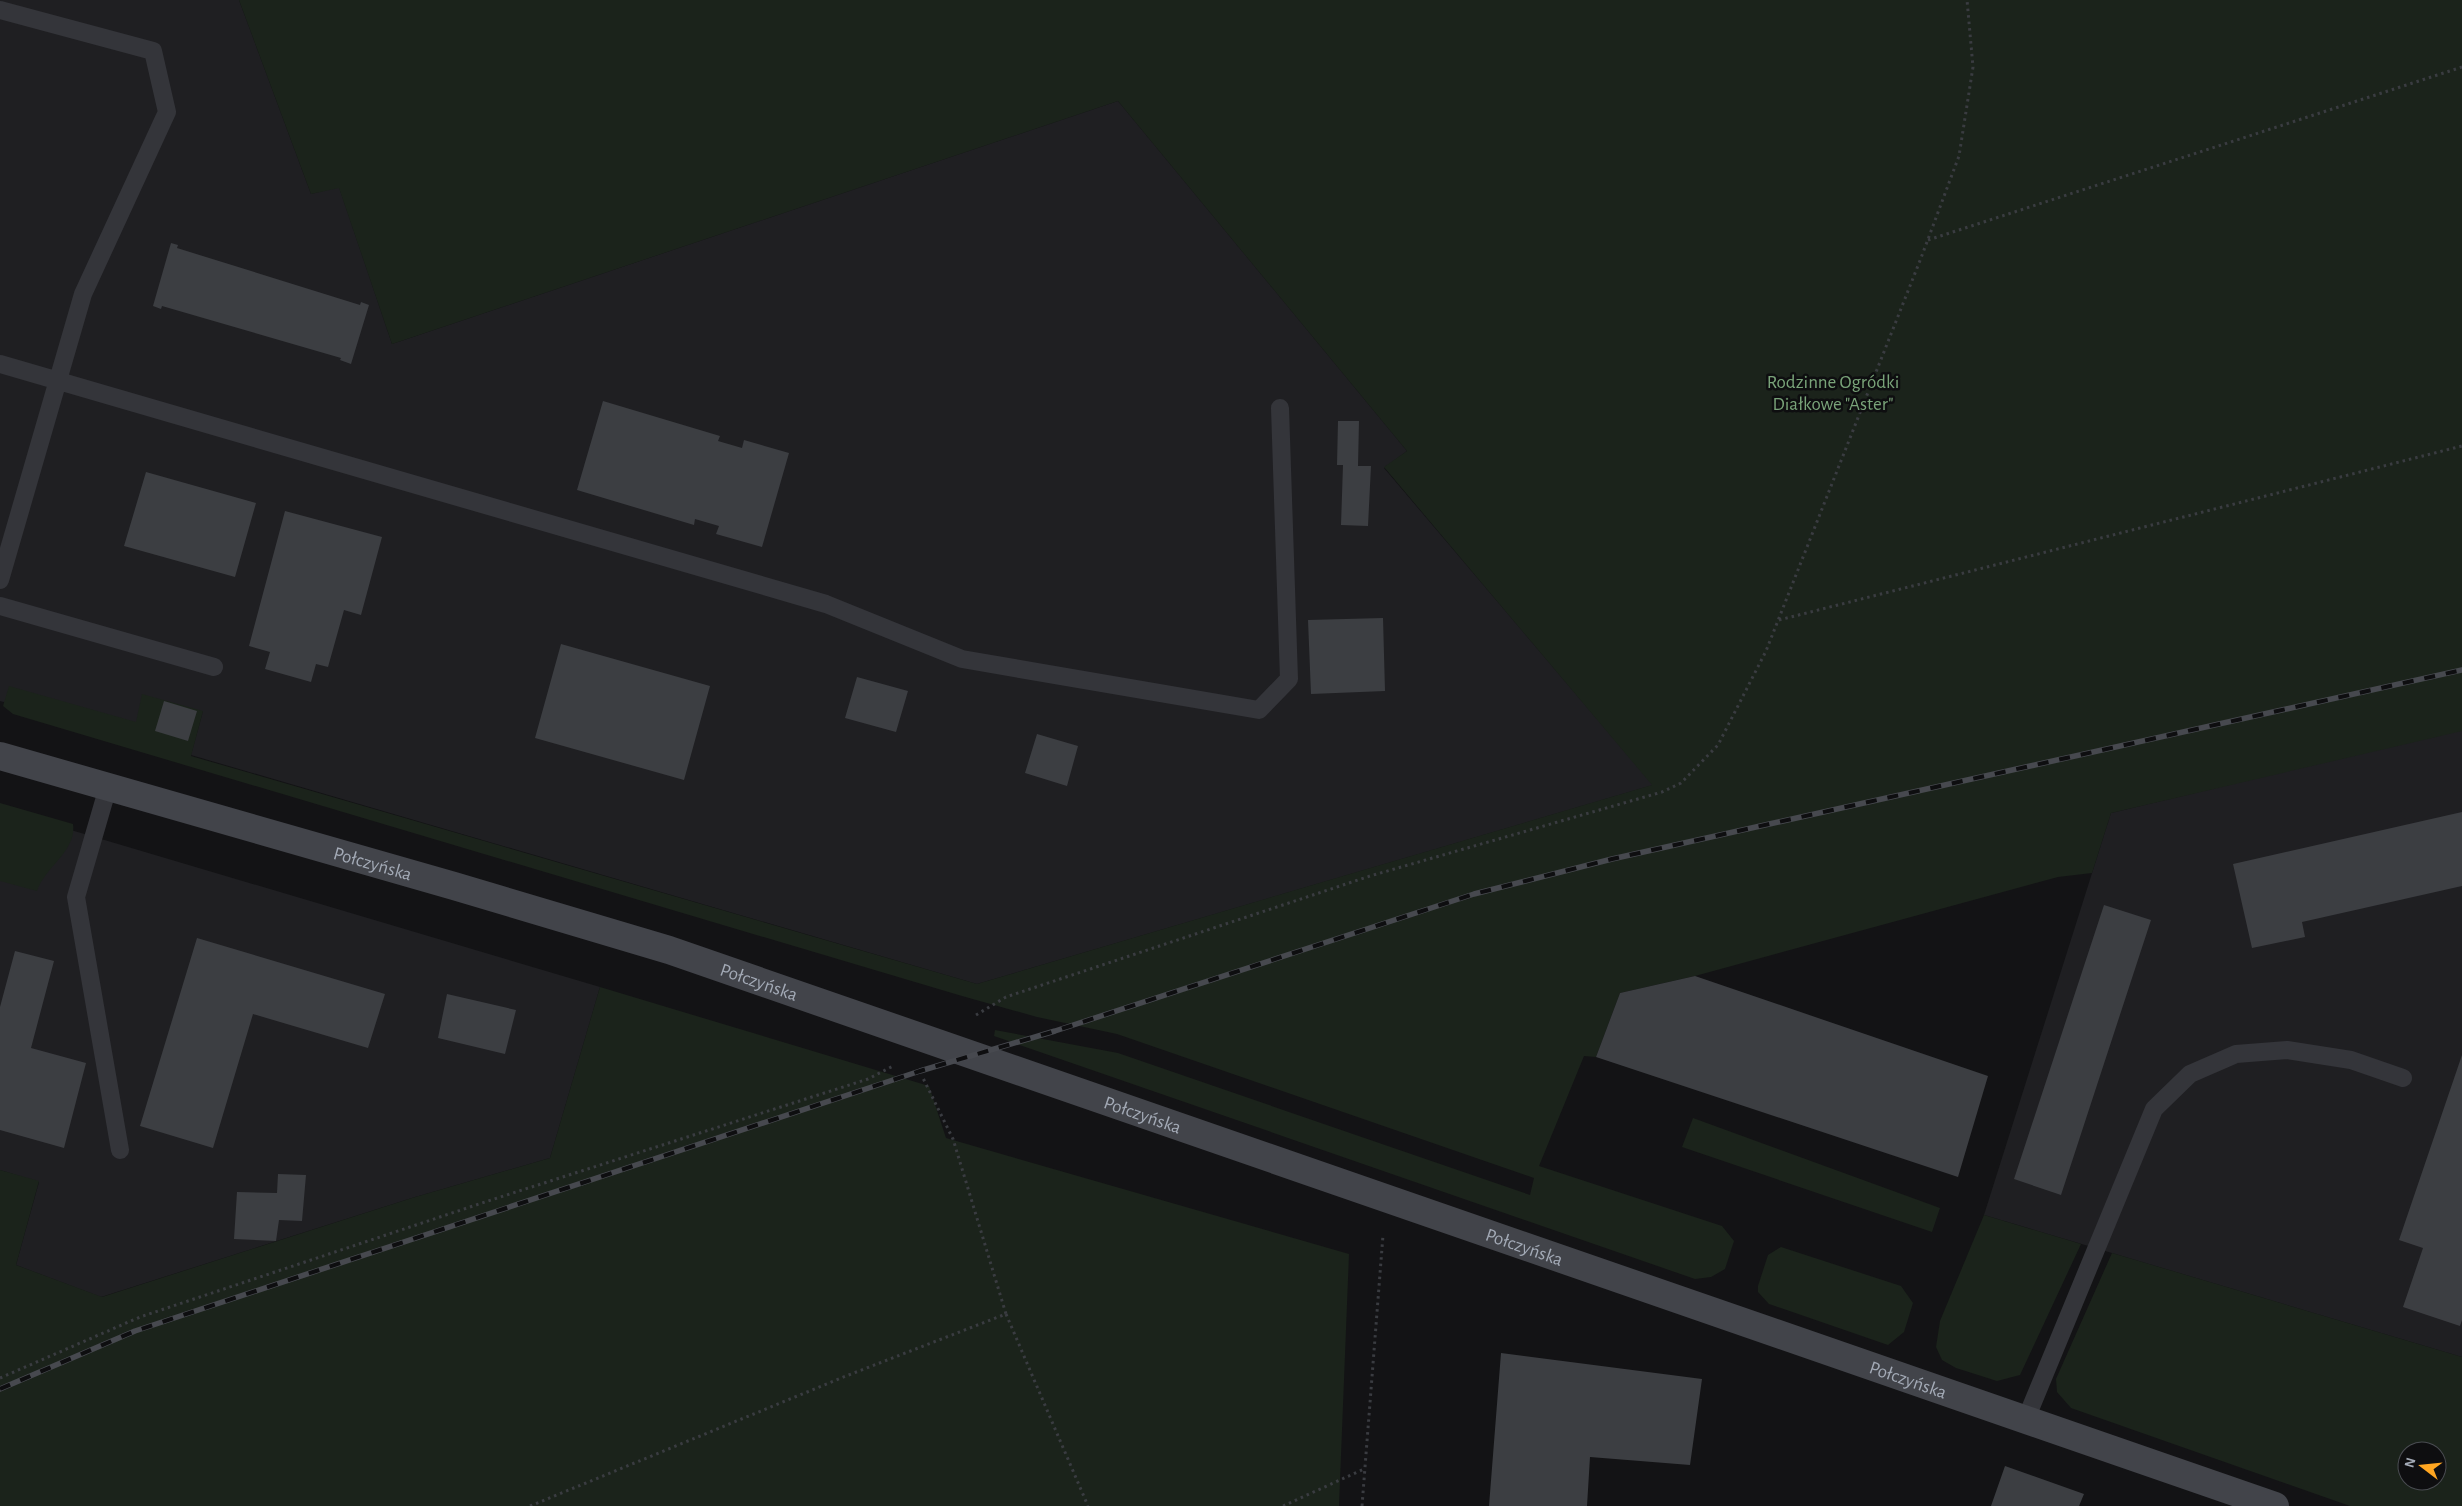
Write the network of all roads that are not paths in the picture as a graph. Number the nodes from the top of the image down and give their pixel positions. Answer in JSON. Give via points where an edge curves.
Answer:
{"nodes":[{"id":1,"x":0,"y":10,"type":"edge"},
{"id":2,"x":0,"y":364,"type":"edge"},
{"id":3,"x":57,"y":382,"type":"junction"},
{"id":4,"x":1280,"y":408,"type":"dead end"},
{"id":5,"x":0,"y":580,"type":"edge"},
{"id":6,"x":0,"y":606,"type":"edge"},
{"id":7,"x":214,"y":666,"type":"dead end"},
{"id":8,"x":0,"y":756,"type":"edge"},
{"id":9,"x":108,"y":787,"type":"junction"},
{"id":10,"x":2403,"y":1078,"type":"dead end"},
{"id":11,"x":120,"y":1150,"type":"dead end"},
{"id":12,"x":2026,"y":1419,"type":"junction"},
{"id":13,"x":2275,"y":1506,"type":"edge"}],
"edges":[{"from":1,"to":3,"type":"lane","via":[[153,51],[167,112],[83,294]]},
{"from":2,"to":3,"type":"lane"},
{"from":3,"to":4,"type":"lane","via":[[826,604],[962,660],[1259,710],[1289,679]]},
{"from":3,"to":5,"type":"lane"},
{"from":6,"to":7,"type":"lane"},
{"from":8,"to":9,"type":"street","name":"Połczyńska"},
{"from":9,"to":11,"type":"lane","via":[[76,897]]},
{"from":9,"to":12,"type":"street","name":"Połczyńska","via":[[669,950]]},
{"from":10,"to":12,"type":"lane","via":[[2351,1060],[2287,1050],[2236,1054],[2190,1074],[2154,1109]]},
{"from":12,"to":13,"type":"street","name":"Połczyńska"}]}
